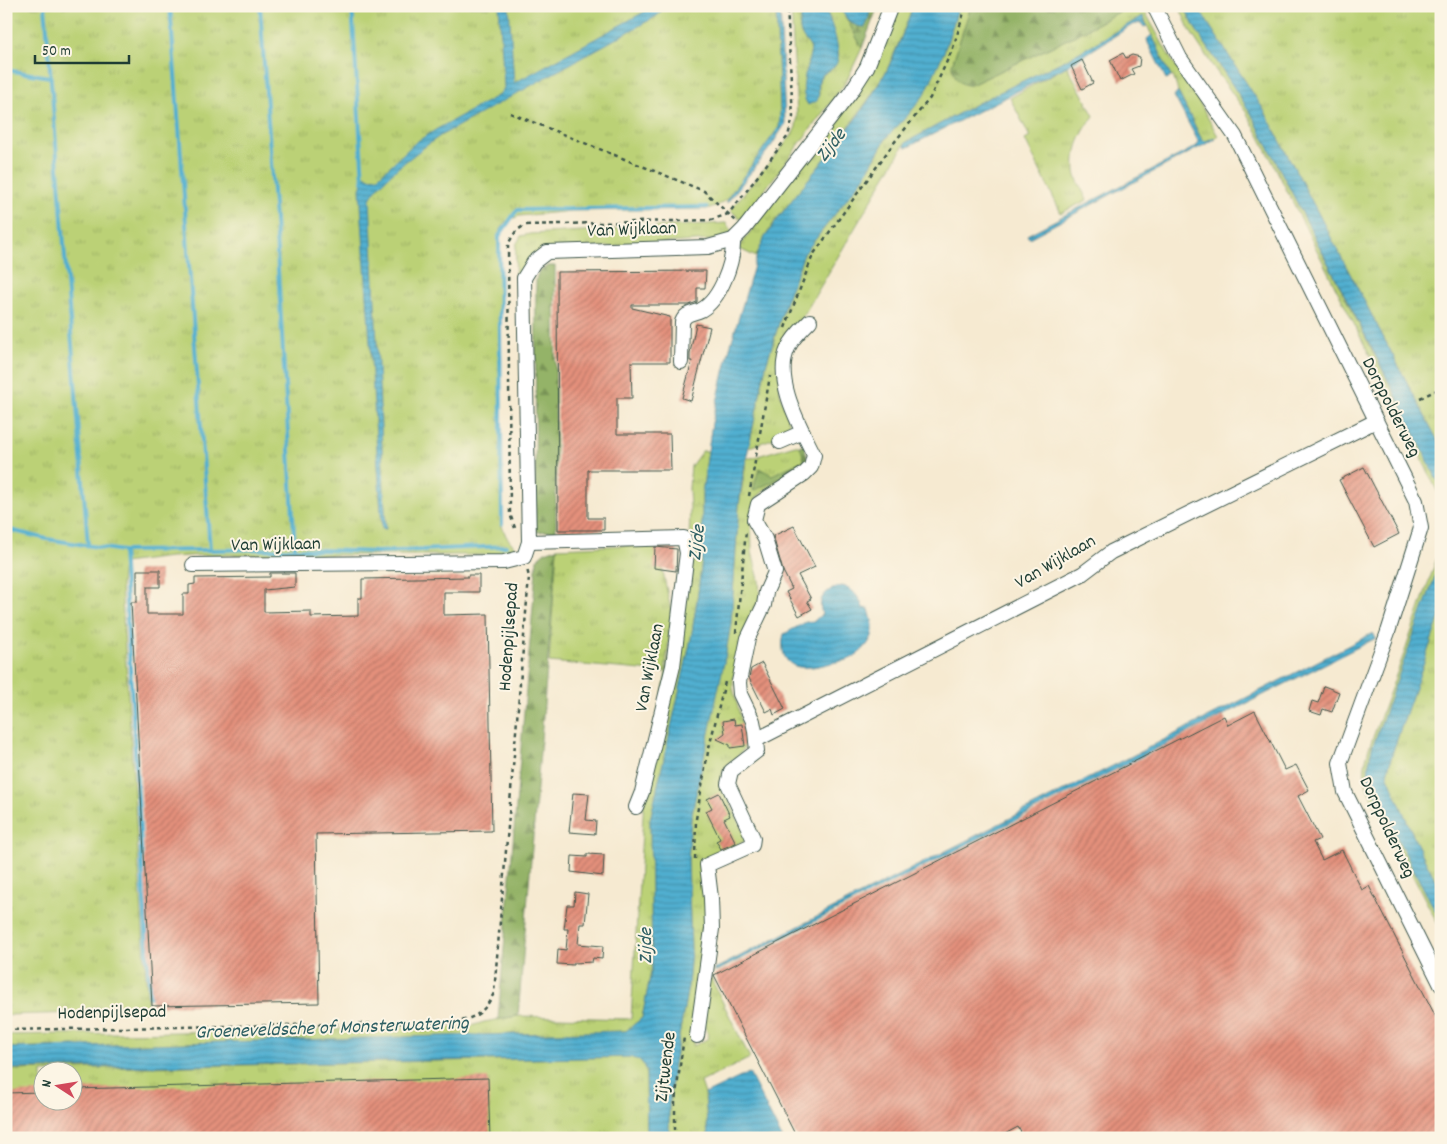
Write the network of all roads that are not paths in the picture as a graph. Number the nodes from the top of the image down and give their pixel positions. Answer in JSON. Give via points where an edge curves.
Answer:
{"nodes":[{"id":1,"x":891,"y":6,"type":"edge"},
{"id":2,"x":1154,"y":6,"type":"edge"},
{"id":3,"x":733,"y":240,"type":"junction"},
{"id":4,"x":810,"y":321,"type":"dead end"},
{"id":5,"x":681,"y":362,"type":"dead end"},
{"id":6,"x":1376,"y":421,"type":"junction"},
{"id":7,"x":803,"y":432,"type":"junction"},
{"id":8,"x":780,"y":442,"type":"dead end"},
{"id":9,"x":529,"y":542,"type":"junction"},
{"id":10,"x":193,"y":565,"type":"dead end"},
{"id":11,"x":756,"y":740,"type":"junction"},
{"id":12,"x":636,"y":807,"type":"dead end"},
{"id":13,"x":1441,"y":985,"type":"edge"},
{"id":14,"x":691,"y":1032,"type":"road end"}],
"edges":[{"from":1,"to":3,"type":"street","name":"Van Wijklaan","via":[[867,67],[851,92]]},
{"from":2,"to":6,"type":"street","name":"Dorppolderweg","via":[[1180,58],[1234,136]]},
{"from":3,"to":5,"type":"street","via":[[718,295],[701,310],[686,315],[682,322]]},
{"from":3,"to":9,"type":"street","name":"Van Wijklaan","via":[[708,247],[547,252],[534,262],[524,278]]},
{"from":4,"to":7,"type":"street","via":[[788,347],[784,365],[785,388]]},
{"from":6,"to":11,"type":"street","name":"Van Wijklaan","via":[[1111,552],[1082,574]]},
{"from":6,"to":13,"type":"street","name":"Dorppolderweg","via":[[1416,501],[1421,528],[1388,632],[1340,763],[1345,792]]},
{"from":7,"to":8,"type":"street"},
{"from":7,"to":11,"type":"street","via":[[814,455],[811,467],[758,504],[755,512],[754,520],[765,539],[775,572],[748,638],[739,682]]},
{"from":9,"to":10,"type":"street","name":"Van Wijklaan","via":[[524,557],[504,562]]},
{"from":9,"to":12,"type":"street","name":"Van Wijklaan","via":[[684,538],[688,553],[673,666]]},
{"from":11,"to":14,"type":"street","via":[[758,751],[731,771],[728,784],[753,838],[752,845],[707,865],[712,929]]}]}
